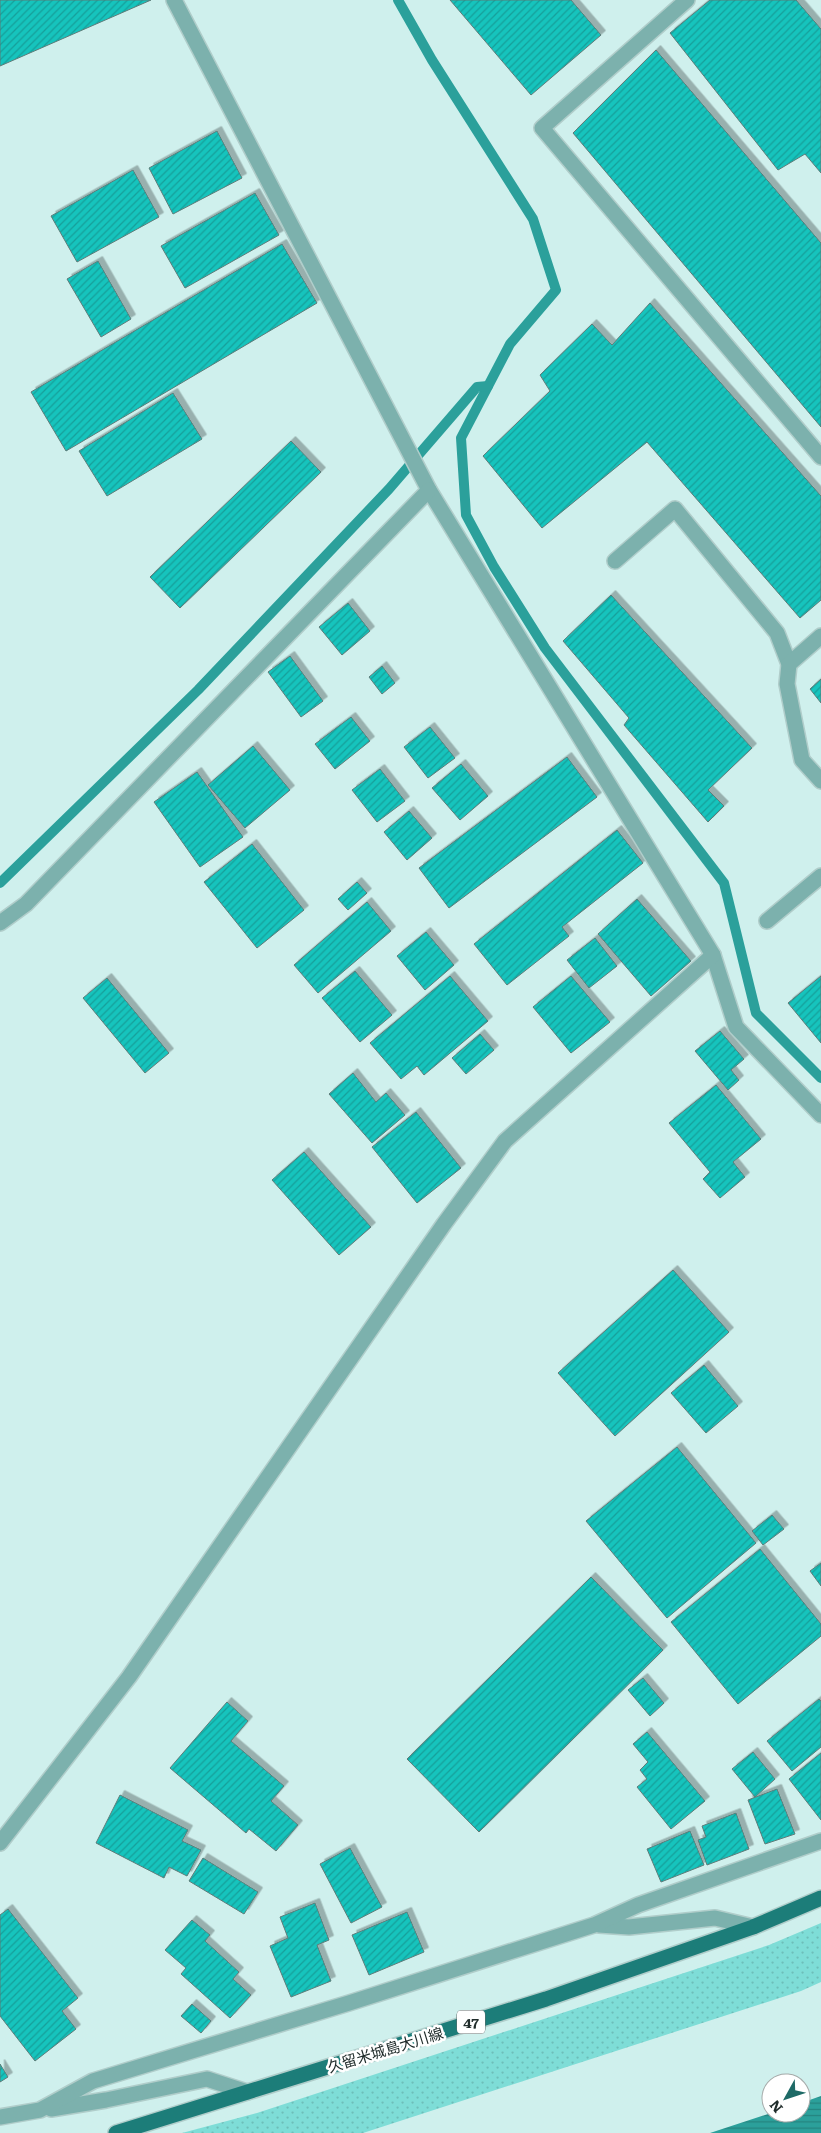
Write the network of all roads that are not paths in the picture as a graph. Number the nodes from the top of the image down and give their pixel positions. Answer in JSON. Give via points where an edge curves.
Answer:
{"nodes":[{"id":1,"x":174,"y":0,"type":"edge"},
{"id":2,"x":687,"y":0,"type":"edge"},
{"id":3,"x":821,"y":457,"type":"edge"},
{"id":4,"x":429,"y":490,"type":"junction"},
{"id":5,"x":615,"y":561,"type":"dead end"},
{"id":6,"x":821,"y":636,"type":"edge"},
{"id":7,"x":789,"y":664,"type":"junction"},
{"id":8,"x":821,"y":781,"type":"edge"},
{"id":9,"x":821,"y":876,"type":"edge"},
{"id":10,"x":767,"y":921,"type":"dead end"},
{"id":11,"x":0,"y":923,"type":"edge"},
{"id":12,"x":712,"y":955,"type":"junction"},
{"id":13,"x":821,"y":1115,"type":"edge"},
{"id":14,"x":821,"y":1841,"type":"edge"},
{"id":15,"x":0,"y":1843,"type":"edge"},
{"id":16,"x":821,"y":1898,"type":"edge"},
{"id":17,"x":594,"y":1925,"type":"junction"},
{"id":18,"x":753,"y":1927,"type":"junction"},
{"id":19,"x":247,"y":2092,"type":"junction"},
{"id":20,"x":40,"y":2110,"type":"junction"},
{"id":21,"x":0,"y":2117,"type":"edge"},
{"id":22,"x":116,"y":2133,"type":"edge"}],
"edges":[{"from":1,"to":4,"type":"street"},
{"from":2,"to":3,"type":"street","via":[[542,128]]},
{"from":4,"to":11,"type":"street","via":[[26,904]]},
{"from":4,"to":12,"type":"street"},
{"from":5,"to":7,"type":"street","via":[[675,509],[777,633]]},
{"from":6,"to":7,"type":"street"},
{"from":7,"to":8,"type":"street","via":[[787,684],[802,760]]},
{"from":9,"to":10,"type":"street"},
{"from":12,"to":13,"type":"street","via":[[736,1027]]},
{"from":12,"to":15,"type":"street","via":[[505,1141],[129,1677]]},
{"from":14,"to":17,"type":"street","via":[[638,1905]]},
{"from":16,"to":18,"type":"main road","name":"久留米城島大川線","number":"47"},
{"from":17,"to":18,"type":"street","via":[[629,1927],[715,1918]]},
{"from":17,"to":20,"type":"street","via":[[349,2004],[93,2081]]},
{"from":18,"to":19,"type":"main road","name":"久留米城島大川線","number":"47","via":[[546,1998]]},
{"from":19,"to":20,"type":"street","via":[[207,2079]]},
{"from":19,"to":22,"type":"main road","name":"久留米城島大川線","number":"47"},
{"from":20,"to":21,"type":"street"}]}
